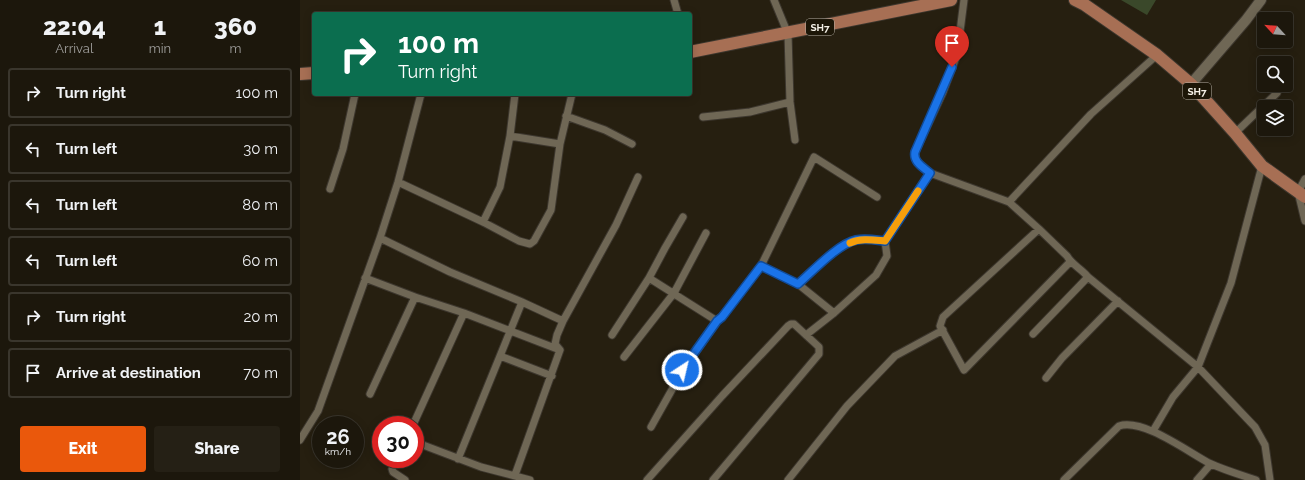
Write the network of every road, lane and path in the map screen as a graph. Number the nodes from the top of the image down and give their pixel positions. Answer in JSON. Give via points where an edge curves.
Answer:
{"nodes":[{"id":1,"x":674,"y":0,"type":"edge"},
{"id":2,"x":774,"y":0,"type":"edge"},
{"id":3,"x":951,"y":0,"type":"edge"},
{"id":4,"x":964,"y":0,"type":"edge"},
{"id":5,"x":1075,"y":0,"type":"edge"},
{"id":6,"x":1257,"y":1,"type":"edge"},
{"id":7,"x":677,"y":12,"type":"edge"},
{"id":8,"x":788,"y":34,"type":"junction"},
{"id":9,"x":692,"y":52,"type":"edge"},
{"id":10,"x":1157,"y":55,"type":"junction"},
{"id":11,"x":300,"y":74,"type":"edge"},
{"id":12,"x":312,"y":74,"type":"edge"},
{"id":13,"x":1191,"y":84,"type":"junction"},
{"id":14,"x":1277,"y":93,"type":"dead end"},
{"id":15,"x":355,"y":96,"type":"edge"},
{"id":16,"x":420,"y":96,"type":"edge"},
{"id":17,"x":515,"y":96,"type":"edge"},
{"id":18,"x":571,"y":96,"type":"edge"},
{"id":19,"x":790,"y":102,"type":"junction"},
{"id":20,"x":566,"y":116,"type":"junction"},
{"id":21,"x":703,"y":117,"type":"dead end"},
{"id":22,"x":1235,"y":133,"type":"junction"},
{"id":23,"x":510,"y":136,"type":"junction"},
{"id":24,"x":795,"y":140,"type":"dead end"},
{"id":25,"x":560,"y":144,"type":"junction"},
{"id":26,"x":632,"y":144,"type":"dead end"},
{"id":27,"x":1262,"y":166,"type":"junction"},
{"id":28,"x":930,"y":173,"type":"junction"},
{"id":29,"x":638,"y":177,"type":"dead end"},
{"id":30,"x":1305,"y":179,"type":"edge"},
{"id":31,"x":398,"y":182,"type":"junction"},
{"id":32,"x":330,"y":189,"type":"dead end"},
{"id":33,"x":1301,"y":195,"type":"edge"},
{"id":34,"x":878,"y":197,"type":"dead end"},
{"id":35,"x":1009,"y":202,"type":"junction"},
{"id":36,"x":683,"y":217,"type":"dead end"},
{"id":37,"x":1305,"y":221,"type":"edge"},
{"id":38,"x":483,"y":222,"type":"junction"},
{"id":39,"x":1039,"y":229,"type":"junction"},
{"id":40,"x":706,"y":232,"type":"dead end"},
{"id":41,"x":380,"y":238,"type":"junction"},
{"id":42,"x":885,"y":241,"type":"junction"},
{"id":43,"x":1070,"y":262,"type":"junction"},
{"id":44,"x":761,"y":266,"type":"junction"},
{"id":45,"x":1088,"y":277,"type":"junction"},
{"id":46,"x":365,"y":278,"type":"junction"},
{"id":47,"x":649,"y":278,"type":"junction"},
{"id":48,"x":798,"y":284,"type":"junction"},
{"id":49,"x":674,"y":293,"type":"junction"},
{"id":50,"x":415,"y":297,"type":"junction"},
{"id":51,"x":1118,"y":301,"type":"junction"},
{"id":52,"x":522,"y":302,"type":"junction"},
{"id":53,"x":464,"y":313,"type":"junction"},
{"id":54,"x":834,"y":313,"type":"junction"},
{"id":55,"x":563,"y":321,"type":"junction"},
{"id":56,"x":717,"y":321,"type":"junction"},
{"id":57,"x":942,"y":330,"type":"junction"},
{"id":58,"x":510,"y":331,"type":"junction"},
{"id":59,"x":1033,"y":334,"type":"dead end"},
{"id":60,"x":612,"y":335,"type":"dead end"},
{"id":61,"x":806,"y":335,"type":"junction"},
{"id":62,"x":560,"y":350,"type":"junction"},
{"id":63,"x":500,"y":356,"type":"junction"},
{"id":64,"x":624,"y":357,"type":"dead end"},
{"id":65,"x":1198,"y":368,"type":"junction"},
{"id":66,"x":552,"y":376,"type":"junction"},
{"id":67,"x":1046,"y":378,"type":"dead end"},
{"id":68,"x":370,"y":394,"type":"dead end"},
{"id":69,"x":417,"y":416,"type":"edge"},
{"id":70,"x":651,"y":427,"type":"dead end"},
{"id":71,"x":1153,"y":431,"type":"junction"},
{"id":72,"x":300,"y":440,"type":"edge"},
{"id":73,"x":424,"y":446,"type":"edge"},
{"id":74,"x":458,"y":459,"type":"junction"},
{"id":75,"x":1211,"y":464,"type":"junction"},
{"id":76,"x":392,"y":468,"type":"edge"},
{"id":77,"x":518,"y":478,"type":"edge"},
{"id":78,"x":405,"y":480,"type":"edge"},
{"id":79,"x":530,"y":480,"type":"edge"},
{"id":80,"x":647,"y":480,"type":"edge"},
{"id":81,"x":713,"y":480,"type":"edge"},
{"id":82,"x":788,"y":480,"type":"edge"},
{"id":83,"x":1064,"y":480,"type":"edge"},
{"id":84,"x":1197,"y":480,"type":"edge"},
{"id":85,"x":1256,"y":480,"type":"edge"},
{"id":86,"x":1270,"y":480,"type":"edge"}],
"edges":[{"from":1,"to":7,"type":"street"},
{"from":2,"to":8,"type":"street"},
{"from":3,"to":8,"type":"main road","number":"SH7"},
{"from":4,"to":28,"type":"street","via":[[957,55],[914,157]]},
{"from":5,"to":10,"type":"main road","number":"SH7"},
{"from":6,"to":13,"type":"main road","via":[[1246,20]]},
{"from":8,"to":9,"type":"main road","number":"SH7"},
{"from":8,"to":19,"type":"street"},
{"from":10,"to":13,"type":"main road","number":"SH7"},
{"from":10,"to":35,"type":"street","via":[[1091,114]]},
{"from":11,"to":12,"type":"main road"},
{"from":13,"to":22,"type":"main road","number":"SH7"},
{"from":14,"to":22,"type":"street"},
{"from":15,"to":32,"type":"street","via":[[343,149]]},
{"from":16,"to":31,"type":"street"},
{"from":17,"to":23,"type":"street"},
{"from":18,"to":20,"type":"street"},
{"from":19,"to":21,"type":"street","via":[[750,112]]},
{"from":19,"to":24,"type":"street"},
{"from":20,"to":25,"type":"street"},
{"from":20,"to":26,"type":"street","via":[[605,130]]},
{"from":22,"to":27,"type":"main road","number":"SH7"},
{"from":23,"to":25,"type":"street"},
{"from":23,"to":38,"type":"street","via":[[500,187]]},
{"from":25,"to":38,"type":"street","via":[[551,210],[534,241],[530,244],[525,243]]},
{"from":27,"to":33,"type":"main road","number":"SH7"},
{"from":27,"to":65,"type":"street","via":[[1231,283]]},
{"from":28,"to":35,"type":"street"},
{"from":28,"to":42,"type":"street"},
{"from":29,"to":55,"type":"street","via":[[616,226]]},
{"from":30,"to":33,"type":"street"},
{"from":31,"to":38,"type":"street"},
{"from":31,"to":41,"type":"street"},
{"from":33,"to":37,"type":"street"},
{"from":34,"to":44,"type":"street","via":[[814,156]]},
{"from":35,"to":39,"type":"street"},
{"from":36,"to":47,"type":"street"},
{"from":39,"to":43,"type":"street"},
{"from":39,"to":57,"type":"street","via":[[943,317],[940,326]]},
{"from":40,"to":49,"type":"street"},
{"from":41,"to":46,"type":"street"},
{"from":41,"to":52,"type":"street","via":[[450,272]]},
{"from":42,"to":48,"type":"street","via":[[856,240],[846,244]]},
{"from":42,"to":54,"type":"street","via":[[887,256],[876,275]]},
{"from":43,"to":45,"type":"street","via":[[1083,270]]},
{"from":43,"to":57,"type":"street","via":[[964,370]]},
{"from":44,"to":48,"type":"street"},
{"from":44,"to":56,"type":"street"},
{"from":45,"to":51,"type":"street"},
{"from":45,"to":59,"type":"street"},
{"from":46,"to":50,"type":"street"},
{"from":46,"to":72,"type":"street","via":[[318,411]]},
{"from":47,"to":49,"type":"street"},
{"from":47,"to":60,"type":"street"},
{"from":48,"to":54,"type":"street"},
{"from":49,"to":56,"type":"street"},
{"from":49,"to":64,"type":"street"},
{"from":50,"to":53,"type":"street"},
{"from":50,"to":68,"type":"street"},
{"from":51,"to":65,"type":"street"},
{"from":51,"to":67,"type":"street"},
{"from":52,"to":55,"type":"street"},
{"from":52,"to":58,"type":"street"},
{"from":53,"to":58,"type":"street"},
{"from":53,"to":69,"type":"street"},
{"from":54,"to":61,"type":"street"},
{"from":55,"to":62,"type":"street","via":[[555,342]]},
{"from":56,"to":70,"type":"street","via":[[682,370]]},
{"from":57,"to":82,"type":"street","via":[[895,356],[847,406]]},
{"from":58,"to":62,"type":"street"},
{"from":58,"to":63,"type":"street"},
{"from":61,"to":80,"type":"street","via":[[794,324],[788,326]]},
{"from":61,"to":81,"type":"street","via":[[819,347],[819,354]]},
{"from":62,"to":66,"type":"street"},
{"from":63,"to":66,"type":"street"},
{"from":63,"to":74,"type":"street"},
{"from":65,"to":71,"type":"street","via":[[1173,397]]},
{"from":65,"to":86,"type":"street","via":[[1258,431],[1265,445]]},
{"from":66,"to":77,"type":"street","via":[[538,409]]},
{"from":71,"to":75,"type":"street"},
{"from":71,"to":83,"type":"street","via":[[1126,424],[1119,426]]},
{"from":73,"to":74,"type":"street"},
{"from":74,"to":77,"type":"street"},
{"from":75,"to":84,"type":"street"},
{"from":75,"to":85,"type":"street"},
{"from":76,"to":78,"type":"street","via":[[393,472]]},
{"from":77,"to":79,"type":"street"}]}
